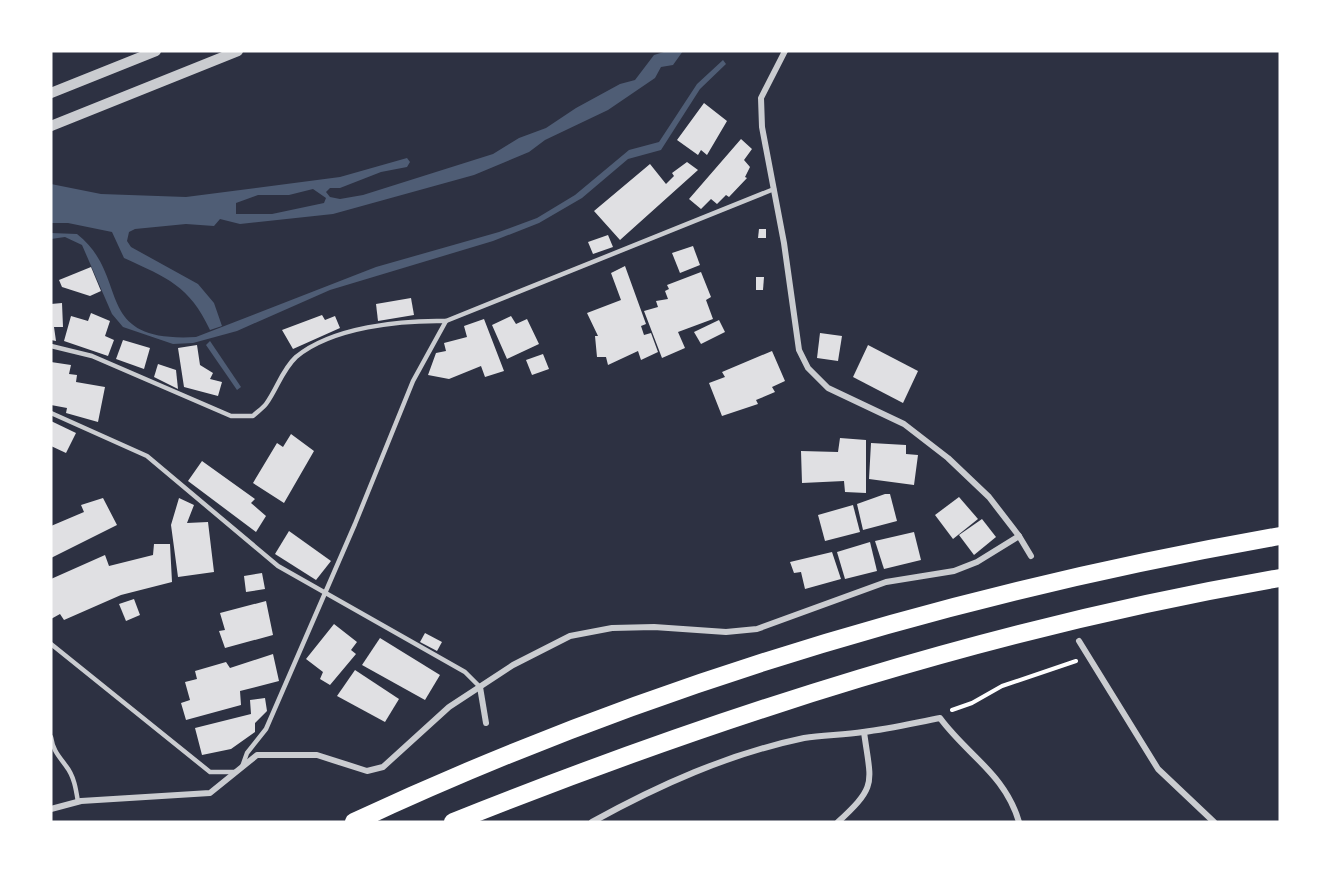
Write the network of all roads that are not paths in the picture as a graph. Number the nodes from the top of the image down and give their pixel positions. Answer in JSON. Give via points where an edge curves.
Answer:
{"nodes":[{"id":1,"x":156,"y":51,"type":"edge"},
{"id":2,"x":238,"y":51,"type":"edge"},
{"id":3,"x":785,"y":51,"type":"edge"},
{"id":4,"x":51,"y":93,"type":"edge"},
{"id":5,"x":51,"y":126,"type":"edge"},
{"id":6,"x":774,"y":189,"type":"junction"},
{"id":7,"x":446,"y":321,"type":"junction"},
{"id":8,"x":51,"y":346,"type":"edge"},
{"id":9,"x":51,"y":413,"type":"edge"},
{"id":10,"x":1019,"y":536,"type":"junction"},
{"id":11,"x":1280,"y":536,"type":"edge"},
{"id":12,"x":1031,"y":556,"type":"dead end"},
{"id":13,"x":1280,"y":578,"type":"edge"},
{"id":14,"x":324,"y":593,"type":"junction"},
{"id":15,"x":1079,"y":641,"type":"dead end"},
{"id":16,"x":51,"y":644,"type":"edge"},
{"id":17,"x":480,"y":687,"type":"junction"},
{"id":18,"x":486,"y":723,"type":"dead end"},
{"id":19,"x":864,"y":732,"type":"junction"},
{"id":20,"x":51,"y":736,"type":"edge"},
{"id":21,"x":242,"y":767,"type":"junction"},
{"id":22,"x":235,"y":772,"type":"junction"},
{"id":23,"x":78,"y":802,"type":"junction"},
{"id":24,"x":51,"y":809,"type":"edge"},
{"id":25,"x":354,"y":822,"type":"edge"},
{"id":26,"x":453,"y":822,"type":"edge"},
{"id":27,"x":592,"y":822,"type":"edge"},
{"id":28,"x":838,"y":822,"type":"edge"},
{"id":29,"x":1020,"y":822,"type":"edge"},
{"id":30,"x":1214,"y":822,"type":"edge"}],
"edges":[{"from":1,"to":4,"type":"street"},
{"from":2,"to":5,"type":"street"},
{"from":3,"to":6,"type":"street","via":[[761,98]]},
{"from":6,"to":7,"type":"lane"},
{"from":6,"to":10,"type":"street","via":[[799,350],[808,368],[828,388],[904,424],[948,458],[989,497]]},
{"from":7,"to":8,"type":"lane","via":[[417,320],[327,340],[296,358],[266,404],[253,416],[231,416],[92,356]]},
{"from":7,"to":14,"type":"lane","via":[[413,381]]},
{"from":9,"to":14,"type":"lane","via":[[147,456],[278,566]]},
{"from":10,"to":12,"type":"street"},
{"from":10,"to":17,"type":"street","via":[[954,571],[886,582],[757,629],[726,632],[612,628],[570,636]]},
{"from":11,"to":25,"type":"highway","via":[[1052,581],[866,630],[564,733]]},
{"from":13,"to":26,"type":"highway","via":[[1046,625],[879,671],[728,718]]},
{"from":14,"to":17,"type":"lane","via":[[465,672]]},
{"from":14,"to":21,"type":"lane","via":[[266,729],[247,753]]},
{"from":15,"to":30,"type":"street","via":[[1158,769]]},
{"from":16,"to":22,"type":"lane","via":[[210,772]]},
{"from":17,"to":18,"type":"street"},
{"from":17,"to":21,"type":"street","via":[[449,707],[383,767],[367,771],[316,755],[283,753],[257,755]]},
{"from":19,"to":27,"type":"street","via":[[806,738],[750,751],[702,768]]},
{"from":19,"to":28,"type":"street","via":[[870,780],[864,798]]},
{"from":19,"to":29,"type":"street","via":[[940,718],[994,775],[1013,800]]},
{"from":20,"to":23,"type":"lane","via":[[57,756],[74,781]]},
{"from":21,"to":22,"type":"street"},
{"from":22,"to":23,"type":"street","via":[[210,793]]},
{"from":23,"to":24,"type":"street"}]}
